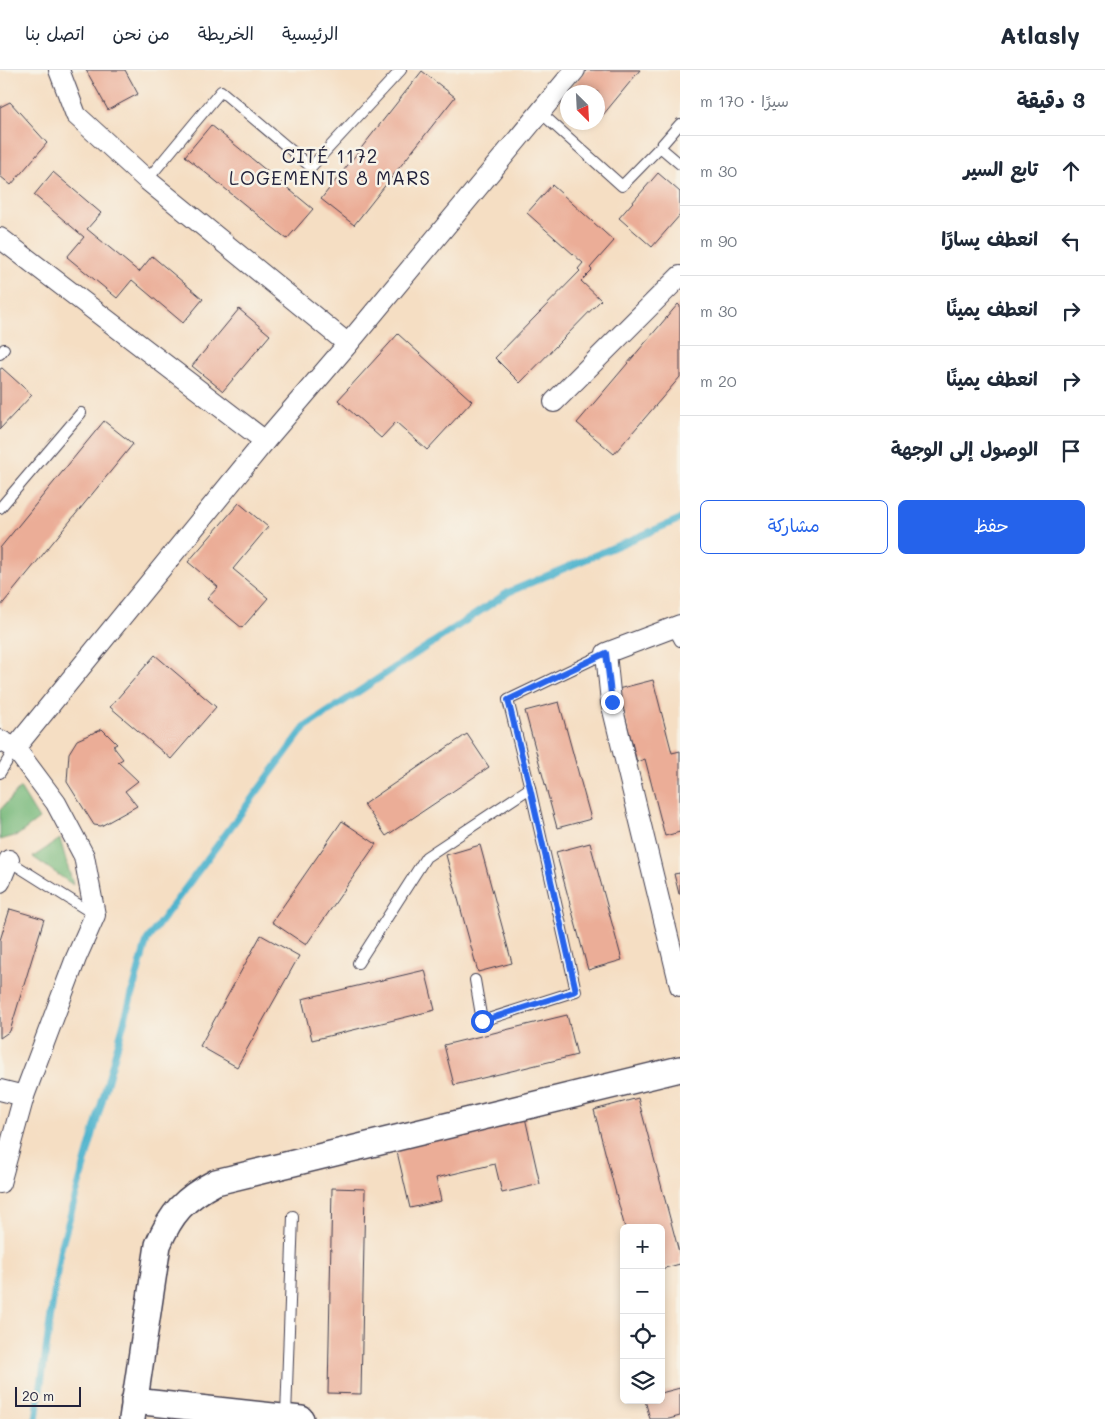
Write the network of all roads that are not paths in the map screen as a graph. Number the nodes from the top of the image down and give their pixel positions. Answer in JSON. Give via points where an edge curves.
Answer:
{"nodes":[{"id":1,"x":59,"y":70,"type":"edge"},
{"id":2,"x":401,"y":70,"type":"edge"},
{"id":3,"x":574,"y":70,"type":"edge"},
{"id":4,"x":540,"y":112,"type":"junction"},
{"id":5,"x":680,"y":124,"type":"edge"},
{"id":6,"x":660,"y":148,"type":"junction"},
{"id":7,"x":680,"y":164,"type":"edge"},
{"id":8,"x":147,"y":180,"type":"junction"},
{"id":9,"x":0,"y":238,"type":"edge"},
{"id":10,"x":680,"y":276,"type":"edge"},
{"id":11,"x":348,"y":344,"type":"junction"},
{"id":12,"x":554,"y":402,"type":"dead end"},
{"id":13,"x":81,"y":414,"type":"dead end"},
{"id":14,"x":265,"y":441,"type":"junction"},
{"id":15,"x":0,"y":508,"type":"edge"},
{"id":16,"x":678,"y":631,"type":"edge"},
{"id":17,"x":606,"y":653,"type":"junction"},
{"id":18,"x":7,"y":744,"type":"edge"},
{"id":19,"x":0,"y":772,"type":"edge"},
{"id":20,"x":530,"y":788,"type":"junction"},
{"id":21,"x":4,"y":858,"type":"edge"},
{"id":22,"x":0,"y":882,"type":"edge"},
{"id":23,"x":95,"y":915,"type":"junction"},
{"id":24,"x":358,"y":963,"type":"dead end"},
{"id":25,"x":475,"y":980,"type":"dead end"},
{"id":26,"x":680,"y":986,"type":"edge"},
{"id":27,"x":680,"y":1069,"type":"edge"},
{"id":28,"x":0,"y":1090,"type":"edge"},
{"id":29,"x":24,"y":1096,"type":"junction"},
{"id":30,"x":0,"y":1183,"type":"edge"},
{"id":31,"x":293,"y":1216,"type":"dead end"},
{"id":32,"x":133,"y":1410,"type":"edge"},
{"id":33,"x":294,"y":1418,"type":"edge"}],
"edges":[{"from":1,"to":8,"type":"street","via":[[76,115]]},
{"from":2,"to":8,"type":"lane","via":[[311,167],[220,91]]},
{"from":3,"to":4,"type":"street"},
{"from":4,"to":6,"type":"lane","via":[[622,186]]},
{"from":4,"to":11,"type":"street"},
{"from":5,"to":6,"type":"lane"},
{"from":6,"to":7,"type":"lane"},
{"from":8,"to":11,"type":"street"},
{"from":9,"to":14,"type":"street"},
{"from":10,"to":12,"type":"street"},
{"from":11,"to":14,"type":"street"},
{"from":13,"to":15,"type":"lane"},
{"from":14,"to":18,"type":"street"},
{"from":16,"to":17,"type":"street"},
{"from":17,"to":20,"type":"lane","via":[[508,700]]},
{"from":17,"to":26,"type":"street","via":[[612,702]]},
{"from":18,"to":19,"type":"lane"},
{"from":18,"to":23,"type":"street","via":[[56,803],[84,856]]},
{"from":20,"to":24,"type":"lane","via":[[426,858]]},
{"from":20,"to":25,"type":"lane","via":[[576,991],[482,1021]]},
{"from":21,"to":22,"type":"street"},
{"from":21,"to":23,"type":"lane"},
{"from":23,"to":29,"type":"street"},
{"from":27,"to":32,"type":"street","via":[[216,1182],[196,1192],[167,1224],[158,1245]]},
{"from":28,"to":29,"type":"street"},
{"from":29,"to":30,"type":"street"},
{"from":31,"to":33,"type":"lane"},
{"from":32,"to":33,"type":"street"}]}
